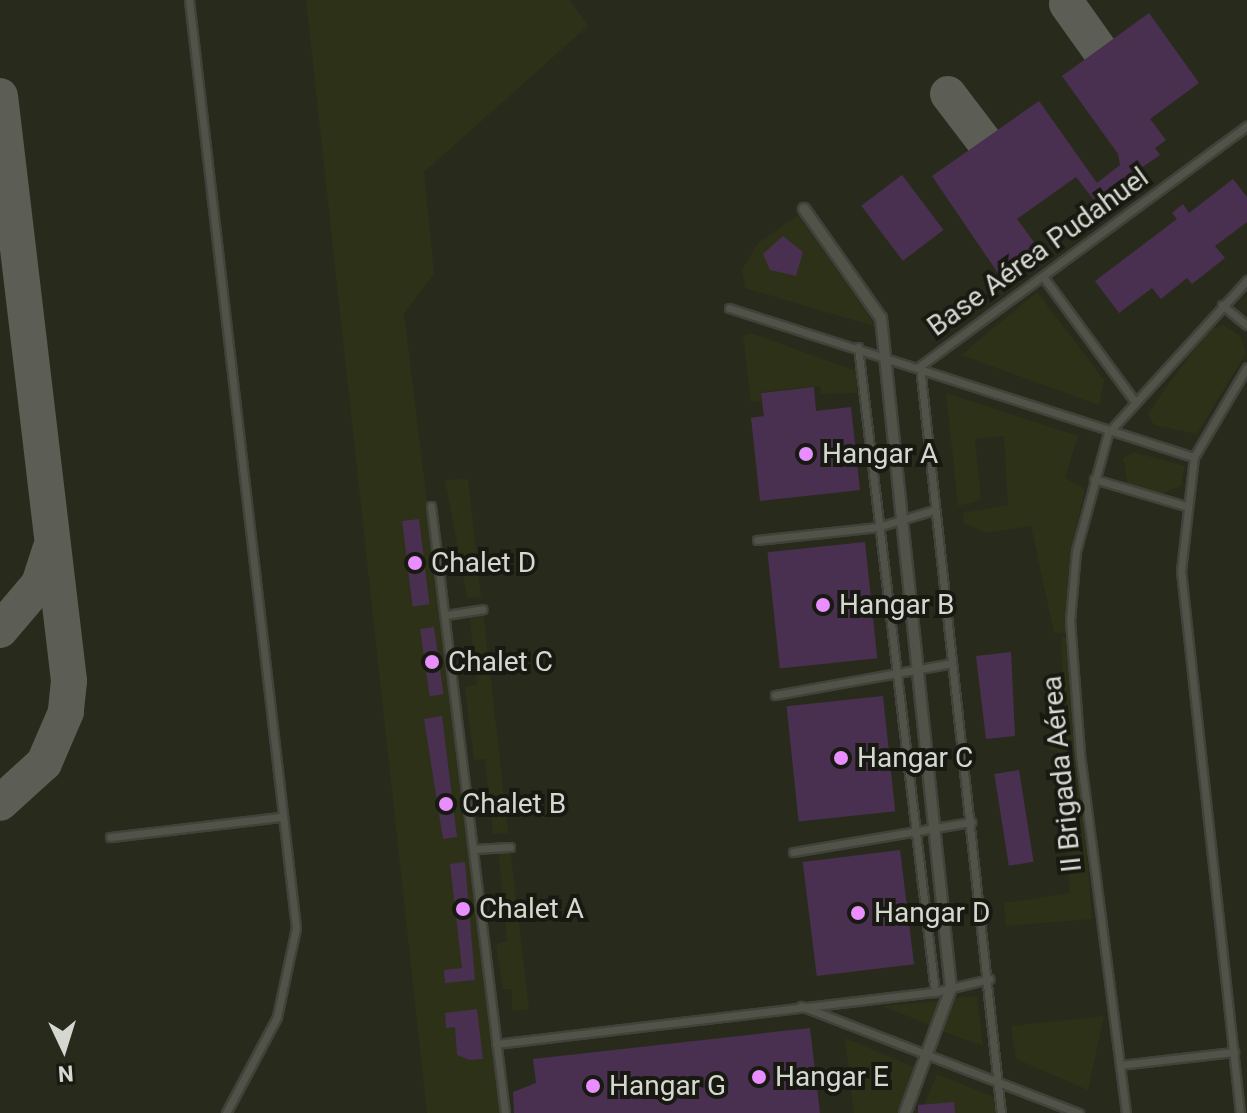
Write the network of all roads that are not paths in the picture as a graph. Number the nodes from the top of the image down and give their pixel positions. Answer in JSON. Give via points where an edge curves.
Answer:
{"nodes":[{"id":1,"x":189,"y":0,"type":"edge"},
{"id":2,"x":1247,"y":126,"type":"edge"},
{"id":3,"x":804,"y":209,"type":"dead end"},
{"id":4,"x":1044,"y":278,"type":"junction"},
{"id":5,"x":1247,"y":280,"type":"edge"},
{"id":6,"x":1222,"y":305,"type":"junction"},
{"id":7,"x":729,"y":308,"type":"dead end"},
{"id":8,"x":1247,"y":325,"type":"edge"},
{"id":9,"x":858,"y":347,"type":"junction"},
{"id":10,"x":885,"y":355,"type":"junction"},
{"id":11,"x":920,"y":366,"type":"junction"},
{"id":12,"x":1247,"y":367,"type":"edge"},
{"id":13,"x":1135,"y":402,"type":"junction"},
{"id":14,"x":1108,"y":433,"type":"junction"},
{"id":15,"x":1194,"y":457,"type":"junction"},
{"id":16,"x":1094,"y":479,"type":"junction"},
{"id":17,"x":431,"y":506,"type":"dead end"},
{"id":18,"x":1186,"y":506,"type":"junction"},
{"id":19,"x":934,"y":510,"type":"junction"},
{"id":20,"x":902,"y":520,"type":"junction"},
{"id":21,"x":878,"y":527,"type":"junction"},
{"id":22,"x":757,"y":540,"type":"dead end"},
{"id":23,"x":483,"y":609,"type":"dead end"},
{"id":24,"x":446,"y":615,"type":"junction"},
{"id":25,"x":952,"y":663,"type":"junction"},
{"id":26,"x":918,"y":672,"type":"junction"},
{"id":27,"x":896,"y":678,"type":"junction"},
{"id":28,"x":775,"y":695,"type":"dead end"},
{"id":29,"x":281,"y":817,"type":"junction"},
{"id":30,"x":971,"y":822,"type":"junction"},
{"id":31,"x":935,"y":832,"type":"junction"},
{"id":32,"x":110,"y":837,"type":"dead end"},
{"id":33,"x":916,"y":837,"type":"junction"},
{"id":34,"x":510,"y":847,"type":"dead end"},
{"id":35,"x":474,"y":849,"type":"junction"},
{"id":36,"x":793,"y":852,"type":"dead end"},
{"id":37,"x":989,"y":979,"type":"junction"},
{"id":38,"x":951,"y":988,"type":"junction"},
{"id":39,"x":935,"y":992,"type":"junction"},
{"id":40,"x":800,"y":1006,"type":"junction"},
{"id":41,"x":496,"y":1044,"type":"junction"},
{"id":42,"x":1234,"y":1052,"type":"junction"},
{"id":43,"x":927,"y":1053,"type":"junction"},
{"id":44,"x":1120,"y":1065,"type":"junction"},
{"id":45,"x":998,"y":1079,"type":"junction"},
{"id":46,"x":226,"y":1113,"type":"edge"},
{"id":47,"x":505,"y":1113,"type":"edge"},
{"id":48,"x":905,"y":1113,"type":"edge"},
{"id":49,"x":1001,"y":1113,"type":"edge"},
{"id":50,"x":1079,"y":1113,"type":"edge"},
{"id":51,"x":1126,"y":1113,"type":"edge"},
{"id":52,"x":1240,"y":1113,"type":"edge"}],
"edges":[{"from":1,"to":29,"type":"lane"},
{"from":2,"to":4,"type":"lane","name":"Base Aérea Pudahuel"},
{"from":3,"to":10,"type":"street","via":[[881,318]]},
{"from":4,"to":11,"type":"lane","name":"Base Aérea Pudahuel"},
{"from":4,"to":13,"type":"lane"},
{"from":5,"to":6,"type":"lane","name":"II Brigada Aérea"},
{"from":6,"to":8,"type":"lane"},
{"from":6,"to":13,"type":"lane","name":"II Brigada Aérea"},
{"from":7,"to":9,"type":"lane"},
{"from":9,"to":10,"type":"lane"},
{"from":9,"to":21,"type":"lane"},
{"from":10,"to":11,"type":"lane"},
{"from":10,"to":20,"type":"street"},
{"from":11,"to":14,"type":"lane"},
{"from":11,"to":19,"type":"lane","name":"Base Aérea Pudahuel"},
{"from":12,"to":15,"type":"lane"},
{"from":13,"to":14,"type":"lane","name":"II Brigada Aérea"},
{"from":14,"to":15,"type":"lane"},
{"from":14,"to":16,"type":"lane","name":"II Brigada Aérea"},
{"from":15,"to":18,"type":"lane"},
{"from":16,"to":18,"type":"lane"},
{"from":16,"to":44,"type":"lane","name":"II Brigada Aérea","via":[[1076,551],[1070,621]]},
{"from":17,"to":24,"type":"lane"},
{"from":18,"to":42,"type":"lane","via":[[1187,649]]},
{"from":19,"to":20,"type":"lane"},
{"from":19,"to":25,"type":"lane","name":"Base Aérea Pudahuel"},
{"from":20,"to":21,"type":"lane"},
{"from":20,"to":26,"type":"street"},
{"from":21,"to":22,"type":"lane"},
{"from":21,"to":27,"type":"lane"},
{"from":23,"to":24,"type":"lane"},
{"from":24,"to":35,"type":"lane"},
{"from":25,"to":26,"type":"lane"},
{"from":25,"to":30,"type":"lane","name":"Base Aérea Pudahuel"},
{"from":26,"to":27,"type":"lane"},
{"from":26,"to":31,"type":"street"},
{"from":27,"to":28,"type":"lane"},
{"from":27,"to":33,"type":"lane"},
{"from":29,"to":32,"type":"lane"},
{"from":29,"to":46,"type":"lane","via":[[296,928],[293,969],[277,1017]]},
{"from":30,"to":31,"type":"lane"},
{"from":30,"to":37,"type":"lane","name":"Base Aérea Pudahuel"},
{"from":31,"to":33,"type":"lane"},
{"from":31,"to":38,"type":"street"},
{"from":33,"to":36,"type":"lane"},
{"from":33,"to":39,"type":"lane"},
{"from":34,"to":35,"type":"lane"},
{"from":35,"to":41,"type":"lane"},
{"from":37,"to":38,"type":"lane"},
{"from":37,"to":45,"type":"lane","name":"Base Aérea Pudahuel"},
{"from":38,"to":39,"type":"lane"},
{"from":38,"to":43,"type":"street"},
{"from":39,"to":40,"type":"lane"},
{"from":40,"to":41,"type":"lane"},
{"from":40,"to":43,"type":"lane"},
{"from":41,"to":47,"type":"lane"},
{"from":42,"to":44,"type":"lane"},
{"from":42,"to":52,"type":"lane"},
{"from":43,"to":45,"type":"lane"},
{"from":43,"to":48,"type":"street"},
{"from":44,"to":51,"type":"lane","name":"II Brigada Aérea"},
{"from":45,"to":49,"type":"lane","name":"Base Aérea Pudahuel"},
{"from":45,"to":50,"type":"lane"}]}
